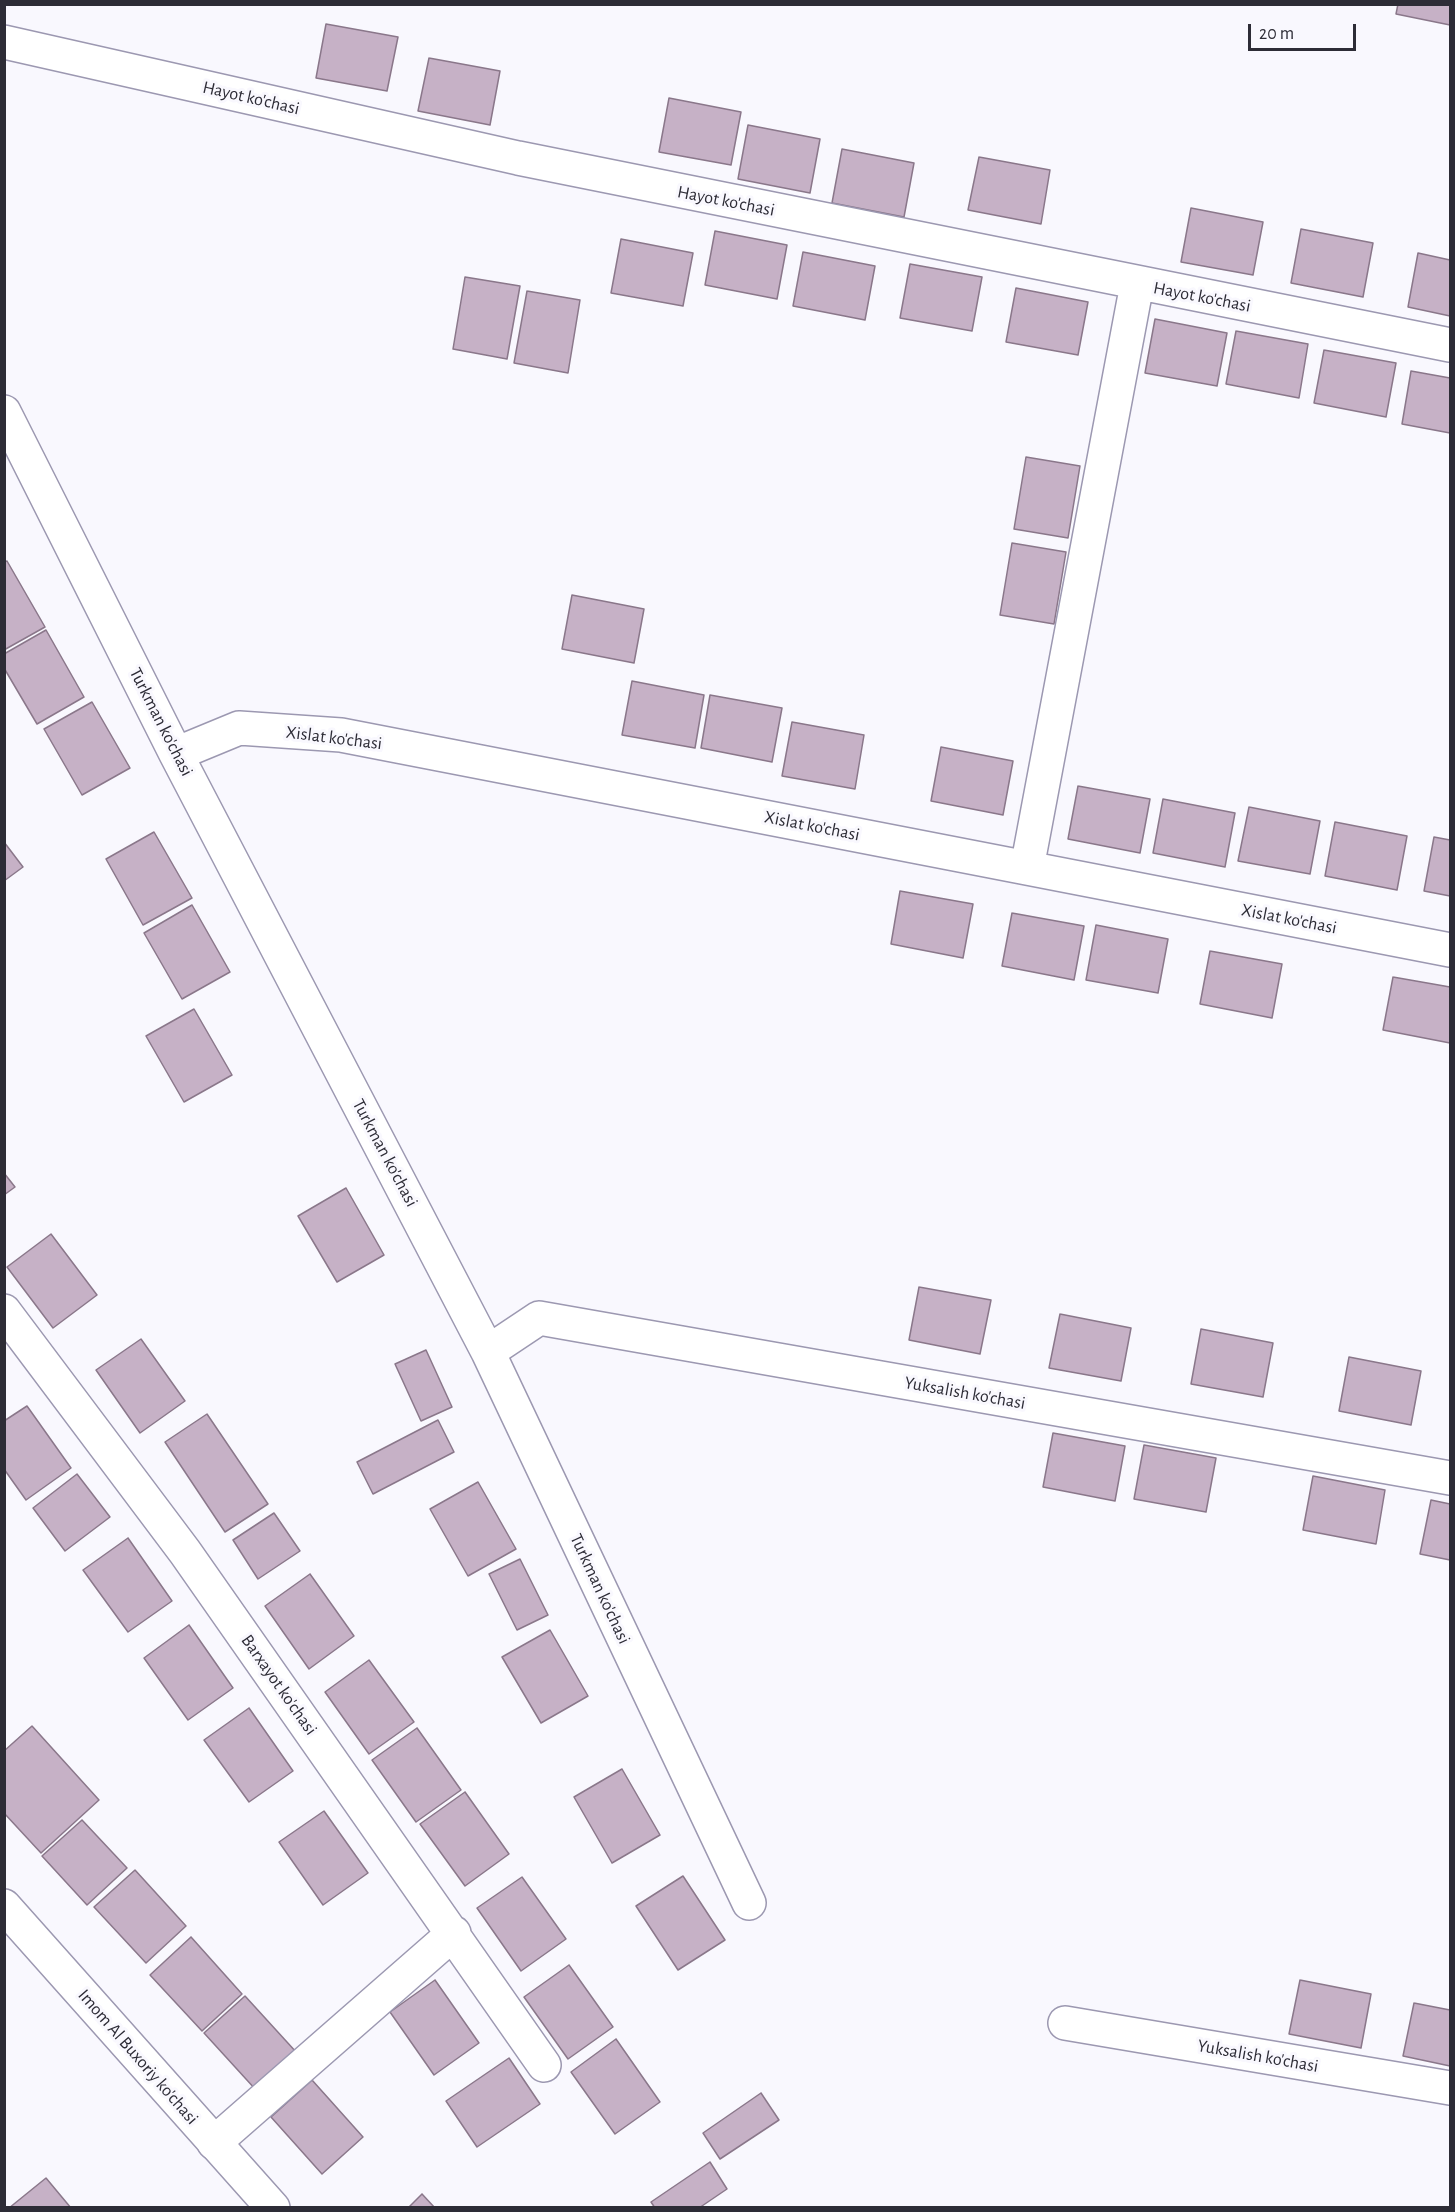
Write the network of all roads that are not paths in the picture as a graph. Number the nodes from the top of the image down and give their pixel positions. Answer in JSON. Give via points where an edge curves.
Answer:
{"nodes":[{"id":1,"x":4,"y":42,"type":"edge"},
{"id":2,"x":1137,"y":284,"type":"junction"},
{"id":3,"x":1450,"y":345,"type":"edge"},
{"id":4,"x":4,"y":412,"type":"edge"},
{"id":5,"x":176,"y":754,"type":"junction"},
{"id":6,"x":1027,"y":867,"type":"junction"},
{"id":7,"x":1450,"y":950,"type":"edge"},
{"id":8,"x":4,"y":1311,"type":"edge"},
{"id":9,"x":488,"y":1352,"type":"junction"},
{"id":10,"x":1450,"y":1478,"type":"edge"},
{"id":11,"x":749,"y":1903,"type":"dead end"},
{"id":12,"x":4,"y":1906,"type":"edge"},
{"id":13,"x":454,"y":1933,"type":"junction"},
{"id":14,"x":1065,"y":2023,"type":"dead end"},
{"id":15,"x":544,"y":2065,"type":"dead end"},
{"id":16,"x":1450,"y":2088,"type":"edge"},
{"id":17,"x":214,"y":2143,"type":"junction"},
{"id":18,"x":273,"y":2208,"type":"edge"}],
"edges":[{"from":1,"to":2,"type":"street","name":"Hayot ko'chasi","via":[[518,158]]},
{"from":2,"to":3,"type":"street","name":"Hayot ko'chasi"},
{"from":2,"to":6,"type":"street"},
{"from":4,"to":5,"type":"street","name":"Turkman ko'chasi"},
{"from":5,"to":6,"type":"street","name":"Xislat ko'chasi","via":[[239,728],[341,735]]},
{"from":5,"to":9,"type":"street","name":"Turkman ko'chasi"},
{"from":6,"to":7,"type":"street","name":"Xislat ko'chasi"},
{"from":8,"to":13,"type":"street","name":"Barxayot ko'chasi","via":[[185,1552]]},
{"from":9,"to":10,"type":"street","name":"Yuksalish ko'chasi","via":[[539,1318]]},
{"from":9,"to":11,"type":"street","name":"Turkman ko'chasi"},
{"from":12,"to":17,"type":"street","name":"Imom Al Buxoriy ko'chasi"},
{"from":13,"to":15,"type":"street","name":"Barxayot ko'chasi"},
{"from":13,"to":17,"type":"street"},
{"from":14,"to":16,"type":"street","name":"Yuksalish ko'chasi"},
{"from":17,"to":18,"type":"street","name":"Imom Al Buxoriy ko'chasi"}]}
